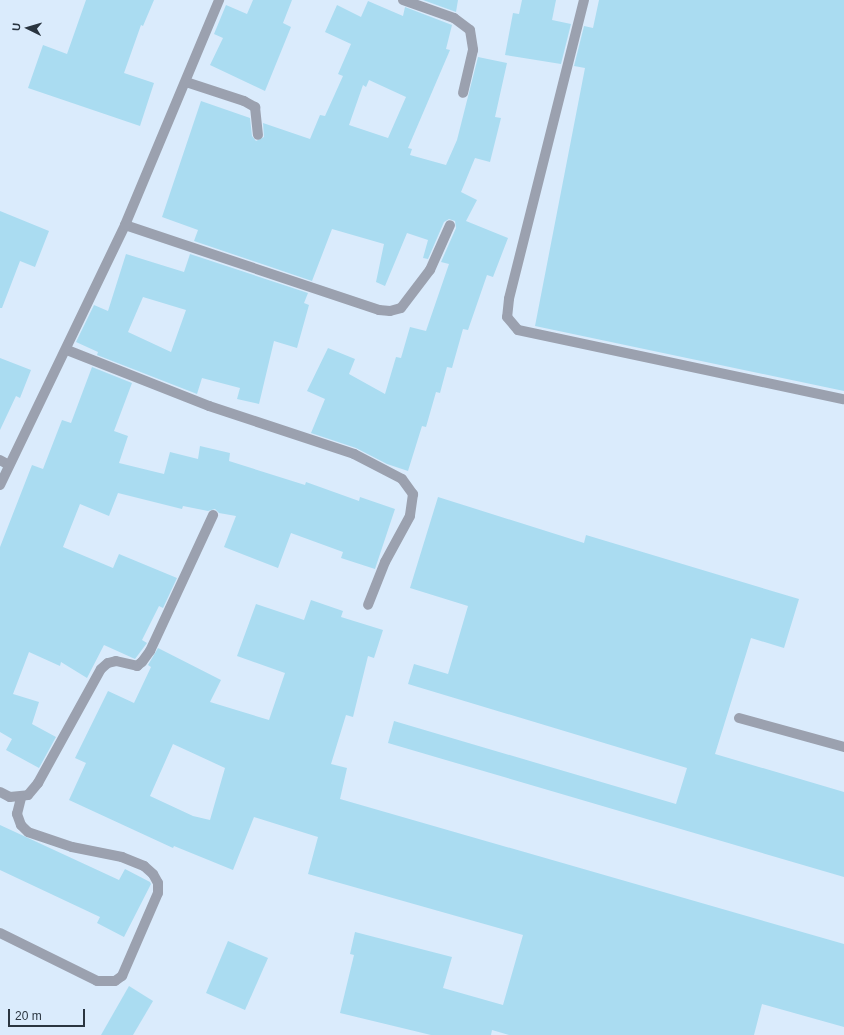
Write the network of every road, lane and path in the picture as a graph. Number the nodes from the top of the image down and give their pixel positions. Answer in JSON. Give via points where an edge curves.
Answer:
{"nodes":[{"id":1,"x":219,"y":0,"type":"edge"},
{"id":2,"x":403,"y":0,"type":"edge"},
{"id":3,"x":584,"y":0,"type":"edge"},
{"id":4,"x":186,"y":82,"type":"junction"},
{"id":5,"x":463,"y":93,"type":"dead end"},
{"id":6,"x":258,"y":135,"type":"dead end"},
{"id":7,"x":450,"y":225,"type":"dead end"},
{"id":8,"x":125,"y":226,"type":"junction"},
{"id":9,"x":67,"y":350,"type":"junction"},
{"id":10,"x":844,"y":399,"type":"edge"},
{"id":11,"x":0,"y":460,"type":"edge"},
{"id":12,"x":9,"y":465,"type":"junction"},
{"id":13,"x":0,"y":485,"type":"edge"},
{"id":14,"x":213,"y":515,"type":"dead end"},
{"id":15,"x":368,"y":605,"type":"dead end"},
{"id":16,"x":739,"y":718,"type":"dead end"},
{"id":17,"x":844,"y":747,"type":"edge"},
{"id":18,"x":0,"y":792,"type":"edge"},
{"id":19,"x":21,"y":798,"type":"junction"},
{"id":20,"x":0,"y":933,"type":"edge"}],
"edges":[{"from":1,"to":4,"type":"street"},
{"from":2,"to":5,"type":"street","via":[[454,18],[470,30],[473,50]]},
{"from":3,"to":10,"type":"street","via":[[508,299],[507,317],[518,330]]},
{"from":4,"to":6,"type":"street","via":[[255,107]]},
{"from":4,"to":8,"type":"street"},
{"from":7,"to":8,"type":"street","via":[[430,270],[401,308],[390,311],[378,310]]},
{"from":8,"to":9,"type":"street"},
{"from":9,"to":12,"type":"street"},
{"from":9,"to":15,"type":"street","via":[[209,406],[354,454],[402,479],[413,494],[410,516],[385,562]]},
{"from":11,"to":12,"type":"street"},
{"from":12,"to":13,"type":"street"},
{"from":14,"to":19,"type":"street","via":[[150,651],[137,666],[116,662],[108,663],[101,669],[38,783],[28,795]]},
{"from":16,"to":17,"type":"street"},
{"from":18,"to":19,"type":"street"},
{"from":19,"to":20,"type":"street","via":[[17,814],[21,825],[28,832],[144,866],[154,874],[158,883],[158,893],[122,976],[115,981],[97,981]]}]}
